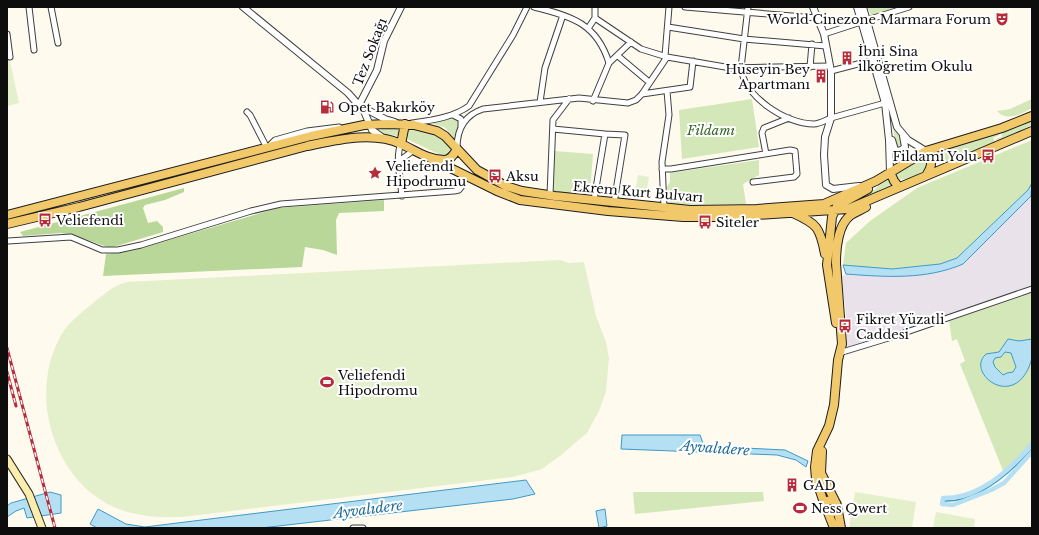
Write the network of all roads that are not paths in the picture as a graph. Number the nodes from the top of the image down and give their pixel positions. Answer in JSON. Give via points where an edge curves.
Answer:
{"nodes":[{"id":1,"x":29,"y":7,"type":"edge"},
{"id":2,"x":51,"y":7,"type":"edge"},
{"id":3,"x":243,"y":7,"type":"edge"},
{"id":4,"x":401,"y":7,"type":"edge"},
{"id":5,"x":527,"y":7,"type":"edge"},
{"id":6,"x":534,"y":7,"type":"edge"},
{"id":7,"x":595,"y":7,"type":"edge"},
{"id":8,"x":669,"y":7,"type":"edge"},
{"id":9,"x":685,"y":7,"type":"edge"},
{"id":10,"x":813,"y":7,"type":"edge"},
{"id":11,"x":857,"y":7,"type":"edge"},
{"id":12,"x":863,"y":7,"type":"edge"},
{"id":13,"x":909,"y":7,"type":"edge"},
{"id":14,"x":249,"y":10,"type":"edge"},
{"id":15,"x":748,"y":10,"type":"edge"},
{"id":16,"x":563,"y":15,"type":"junction"},
{"id":17,"x":595,"y":18,"type":"junction"},
{"id":18,"x":816,"y":18,"type":"junction"},
{"id":19,"x":864,"y":21,"type":"junction"},
{"id":20,"x":589,"y":27,"type":"junction"},
{"id":21,"x":668,"y":27,"type":"junction"},
{"id":22,"x":7,"y":34,"type":"edge"},
{"id":23,"x":824,"y":34,"type":"junction"},
{"id":24,"x":744,"y":39,"type":"junction"},
{"id":25,"x":631,"y":42,"type":"junction"},
{"id":26,"x":58,"y":43,"type":"dead end"},
{"id":27,"x":812,"y":44,"type":"junction"},
{"id":28,"x":826,"y":46,"type":"junction"},
{"id":29,"x":34,"y":50,"type":"dead end"},
{"id":30,"x":10,"y":56,"type":"dead end"},
{"id":31,"x":618,"y":56,"type":"junction"},
{"id":32,"x":666,"y":56,"type":"junction"},
{"id":33,"x":873,"y":60,"type":"junction"},
{"id":34,"x":693,"y":61,"type":"junction"},
{"id":35,"x":609,"y":64,"type":"junction"},
{"id":36,"x":810,"y":67,"type":"junction"},
{"id":37,"x":741,"y":68,"type":"junction"},
{"id":38,"x":830,"y":69,"type":"junction"},
{"id":39,"x":649,"y":82,"type":"junction"},
{"id":40,"x":667,"y":91,"type":"junction"},
{"id":41,"x":642,"y":94,"type":"junction"},
{"id":42,"x":569,"y":99,"type":"junction"},
{"id":43,"x":593,"y":101,"type":"junction"},
{"id":44,"x":540,"y":102,"type":"junction"},
{"id":45,"x":885,"y":103,"type":"junction"},
{"id":46,"x":359,"y":105,"type":"junction"},
{"id":47,"x":470,"y":106,"type":"junction"},
{"id":48,"x":247,"y":112,"type":"dead end"},
{"id":49,"x":472,"y":113,"type":"junction"},
{"id":50,"x":452,"y":115,"type":"junction"},
{"id":51,"x":1032,"y":116,"type":"edge"},
{"id":52,"x":790,"y":118,"type":"junction"},
{"id":53,"x":831,"y":118,"type":"junction"},
{"id":54,"x":887,"y":119,"type":"junction"},
{"id":55,"x":369,"y":124,"type":"junction"},
{"id":56,"x":405,"y":124,"type":"junction"},
{"id":57,"x":461,"y":128,"type":"junction"},
{"id":58,"x":553,"y":129,"type":"junction"},
{"id":59,"x":1032,"y":131,"type":"edge"},
{"id":60,"x":605,"y":134,"type":"junction"},
{"id":61,"x":903,"y":136,"type":"junction"},
{"id":62,"x":388,"y":140,"type":"junction"},
{"id":63,"x":401,"y":144,"type":"junction"},
{"id":64,"x":267,"y":148,"type":"junction"},
{"id":65,"x":457,"y":149,"type":"junction"},
{"id":66,"x":414,"y":150,"type":"junction"},
{"id":67,"x":926,"y":151,"type":"junction"},
{"id":68,"x":766,"y":154,"type":"junction"},
{"id":69,"x":430,"y":158,"type":"junction"},
{"id":70,"x":399,"y":161,"type":"junction"},
{"id":71,"x":662,"y":169,"type":"junction"},
{"id":72,"x":890,"y":172,"type":"junction"},
{"id":73,"x":462,"y":174,"type":"junction"},
{"id":74,"x":927,"y":174,"type":"junction"},
{"id":75,"x":753,"y":182,"type":"dead end"},
{"id":76,"x":872,"y":182,"type":"junction"},
{"id":77,"x":899,"y":187,"type":"junction"},
{"id":78,"x":888,"y":193,"type":"junction"},
{"id":79,"x":550,"y":195,"type":"junction"},
{"id":80,"x":402,"y":196,"type":"junction"},
{"id":81,"x":594,"y":200,"type":"junction"},
{"id":82,"x":614,"y":203,"type":"junction"},
{"id":83,"x":664,"y":208,"type":"junction"},
{"id":84,"x":834,"y":211,"type":"junction"},
{"id":85,"x":792,"y":212,"type":"junction"},
{"id":86,"x":7,"y":215,"type":"edge"},
{"id":87,"x":7,"y":224,"type":"edge"},
{"id":88,"x":829,"y":238,"type":"junction"},
{"id":89,"x":839,"y":240,"type":"junction"},
{"id":90,"x":8,"y":241,"type":"dead end"},
{"id":91,"x":827,"y":265,"type":"junction"},
{"id":92,"x":1032,"y":289,"type":"edge"},
{"id":93,"x":840,"y":353,"type":"junction"},
{"id":94,"x":824,"y":440,"type":"junction"},
{"id":95,"x":7,"y":459,"type":"edge"},
{"id":96,"x":836,"y":504,"type":"junction"},
{"id":97,"x":826,"y":508,"type":"junction"},
{"id":98,"x":42,"y":528,"type":"edge"},
{"id":99,"x":353,"y":528,"type":"edge"},
{"id":100,"x":362,"y":528,"type":"edge"},
{"id":101,"x":834,"y":528,"type":"edge"},
{"id":102,"x":841,"y":528,"type":"edge"}],
"edges":[{"from":1,"to":29,"type":"street"},
{"from":2,"to":26,"type":"street"},
{"from":3,"to":14,"type":"street"},
{"from":4,"to":46,"type":"street","name":"Tez Sokağı","via":[[384,41],[377,70]]},
{"from":5,"to":47,"type":"street"},
{"from":6,"to":16,"type":"street"},
{"from":7,"to":17,"type":"street"},
{"from":8,"to":21,"type":"street"},
{"from":9,"to":15,"type":"street"},
{"from":10,"to":18,"type":"street"},
{"from":11,"to":19,"type":"street"},
{"from":12,"to":19,"type":"street"},
{"from":13,"to":19,"type":"street"},
{"from":14,"to":46,"type":"street"},
{"from":15,"to":18,"type":"street"},
{"from":15,"to":24,"type":"street"},
{"from":16,"to":20,"type":"street"},
{"from":16,"to":44,"type":"street","via":[[545,68]]},
{"from":17,"to":20,"type":"street"},
{"from":17,"to":25,"type":"street"},
{"from":18,"to":23,"type":"street"},
{"from":19,"to":23,"type":"street"},
{"from":19,"to":33,"type":"street"},
{"from":19,"to":61,"type":"street"},
{"from":20,"to":35,"type":"street","via":[[604,48]]},
{"from":21,"to":24,"type":"street"},
{"from":21,"to":32,"type":"street"},
{"from":22,"to":30,"type":"street"},
{"from":23,"to":28,"type":"street"},
{"from":24,"to":27,"type":"street"},
{"from":24,"to":37,"type":"street"},
{"from":25,"to":31,"type":"street"},
{"from":25,"to":32,"type":"street","via":[[641,49]]},
{"from":27,"to":28,"type":"street"},
{"from":27,"to":36,"type":"street"},
{"from":28,"to":38,"type":"street"},
{"from":31,"to":35,"type":"street"},
{"from":31,"to":39,"type":"street"},
{"from":32,"to":34,"type":"street"},
{"from":32,"to":39,"type":"street"},
{"from":33,"to":38,"type":"street"},
{"from":33,"to":45,"type":"street"},
{"from":34,"to":37,"type":"street"},
{"from":34,"to":40,"type":"street","via":[[690,87]]},
{"from":35,"to":43,"type":"street"},
{"from":36,"to":37,"type":"street"},
{"from":36,"to":38,"type":"street"},
{"from":37,"to":52,"type":"street","via":[[742,77],[757,96],[776,113]]},
{"from":38,"to":53,"type":"street"},
{"from":39,"to":41,"type":"street"},
{"from":40,"to":41,"type":"street"},
{"from":40,"to":71,"type":"street","via":[[669,115]]},
{"from":41,"to":43,"type":"street","via":[[628,103]]},
{"from":42,"to":43,"type":"street"},
{"from":42,"to":44,"type":"street"},
{"from":42,"to":58,"type":"street","via":[[553,120]]},
{"from":44,"to":49,"type":"street","via":[[483,109]]},
{"from":45,"to":53,"type":"street"},
{"from":45,"to":54,"type":"street"},
{"from":46,"to":55,"type":"street"},
{"from":46,"to":56,"type":"street","via":[[385,119]]},
{"from":47,"to":49,"type":"street"},
{"from":47,"to":50,"type":"street"},
{"from":48,"to":64,"type":"street"},
{"from":49,"to":57,"type":"street"},
{"from":50,"to":56,"type":"street"},
{"from":50,"to":57,"type":"street","via":[[461,119]]},
{"from":51,"to":67,"type":"main road"},
{"from":52,"to":53,"type":"street","via":[[814,124]]},
{"from":52,"to":68,"type":"street","via":[[764,128],[762,133]]},
{"from":53,"to":76,"type":"street","via":[[824,144],[826,185],[836,190]]},
{"from":54,"to":61,"type":"street","via":[[895,150],[900,151],[905,147]]},
{"from":54,"to":72,"type":"street"},
{"from":55,"to":56,"type":"main road","name":"Ekrem Kurt Bulvarı"},
{"from":55,"to":62,"type":"street","via":[[377,135]]},
{"from":55,"to":64,"type":"main road","name":"Ekrem Kurt Bulvarı"},
{"from":56,"to":63,"type":"main road"},
{"from":56,"to":65,"type":"main road","name":"Ekrem Kurt Bulvarı","via":[[437,131]]},
{"from":57,"to":65,"type":"street"},
{"from":58,"to":60,"type":"street"},
{"from":58,"to":79,"type":"street"},
{"from":59,"to":74,"type":"main road"},
{"from":60,"to":81,"type":"street"},
{"from":60,"to":82,"type":"street","via":[[625,135]]},
{"from":61,"to":67,"type":"street"},
{"from":62,"to":63,"type":"main road","name":"Ekrem Kurt Bulvarı"},
{"from":62,"to":87,"type":"main road","name":"Ekrem Kurt Bulvarı","via":[[361,138],[307,146]]},
{"from":63,"to":66,"type":"main road","name":"Ekrem Kurt Bulvarı"},
{"from":63,"to":70,"type":"street"},
{"from":64,"to":86,"type":"main road","name":"Ekrem Kurt Bulvarı"},
{"from":65,"to":69,"type":"main road","via":[[448,160]]},
{"from":65,"to":79,"type":"main road","name":"Ekrem Kurt Bulvarı","via":[[477,170],[489,178],[522,191]]},
{"from":66,"to":69,"type":"main road","name":"Ekrem Kurt Bulvarı"},
{"from":66,"to":70,"type":"street"},
{"from":67,"to":72,"type":"main road"},
{"from":67,"to":74,"type":"main road","via":[[932,161]]},
{"from":68,"to":71,"type":"street"},
{"from":68,"to":75,"type":"street","via":[[790,150],[795,152],[797,174],[794,177]]},
{"from":69,"to":73,"type":"main road","name":"Ekrem Kurt Bulvarı"},
{"from":70,"to":80,"type":"street"},
{"from":71,"to":83,"type":"street"},
{"from":72,"to":76,"type":"main road"},
{"from":72,"to":77,"type":"main road"},
{"from":73,"to":80,"type":"street","via":[[462,186],[459,190]]},
{"from":73,"to":85,"type":"main road","name":"Ekrem Kurt Bulvarı","via":[[520,200],[570,207],[699,218]]},
{"from":74,"to":77,"type":"main road"},
{"from":76,"to":83,"type":"main road","name":"Ekrem Kurt Bulvarı","via":[[824,204],[750,209]]},
{"from":76,"to":84,"type":"main road","via":[[867,191],[837,206]]},
{"from":77,"to":78,"type":"main road"},
{"from":78,"to":84,"type":"main road","name":"Ekrem Kurt Bulvarı","via":[[848,209]]},
{"from":78,"to":89,"type":"main road","via":[[851,215],[844,224]]},
{"from":79,"to":81,"type":"main road","name":"Ekrem Kurt Bulvarı"},
{"from":80,"to":90,"type":"street","via":[[281,204],[118,250],[102,250],[71,237]]},
{"from":81,"to":82,"type":"main road","name":"Ekrem Kurt Bulvarı"},
{"from":82,"to":83,"type":"main road","name":"Ekrem Kurt Bulvarı"},
{"from":84,"to":85,"type":"main road","name":"Ekrem Kurt Bulvarı"},
{"from":84,"to":88,"type":"main road"},
{"from":85,"to":91,"type":"main road","via":[[818,228]]},
{"from":88,"to":89,"type":"main road","via":[[836,237]]},
{"from":88,"to":91,"type":"main road"},
{"from":89,"to":93,"type":"main road","via":[[836,263],[842,334]]},
{"from":91,"to":93,"type":"main road"},
{"from":92,"to":93,"type":"street"},
{"from":93,"to":94,"type":"main road","via":[[834,405]]},
{"from":94,"to":96,"type":"main road","via":[[821,473]]},
{"from":94,"to":97,"type":"main road","via":[[817,451],[815,467],[816,479]]},
{"from":95,"to":98,"type":"main road","via":[[29,494]]},
{"from":96,"to":97,"type":"main road","via":[[830,500]]},
{"from":96,"to":102,"type":"main road"},
{"from":97,"to":101,"type":"main road"},
{"from":99,"to":100,"type":"street"}]}
